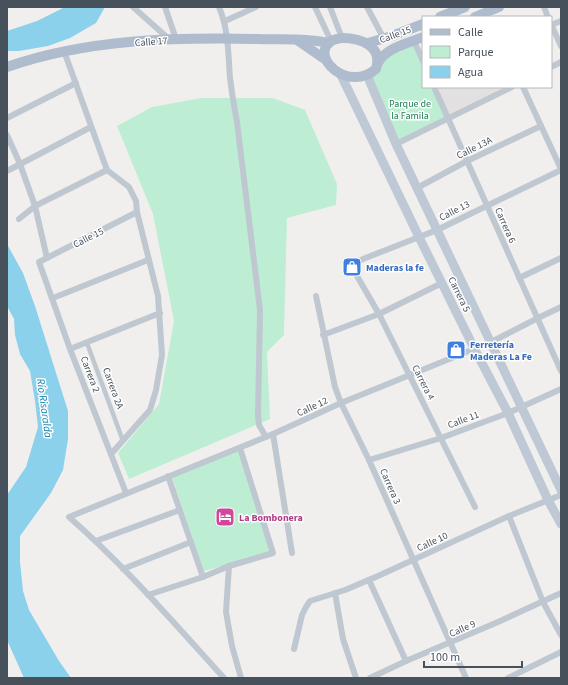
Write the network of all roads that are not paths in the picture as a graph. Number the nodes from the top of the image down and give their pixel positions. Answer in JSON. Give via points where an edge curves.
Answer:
{"nodes":[{"id":1,"x":133,"y":7,"type":"edge"},
{"id":2,"x":165,"y":7,"type":"edge"},
{"id":3,"x":219,"y":7,"type":"edge"},
{"id":4,"x":256,"y":7,"type":"edge"},
{"id":5,"x":315,"y":7,"type":"edge"},
{"id":6,"x":332,"y":7,"type":"edge"},
{"id":7,"x":367,"y":7,"type":"edge"},
{"id":8,"x":499,"y":7,"type":"edge"},
{"id":9,"x":462,"y":8,"type":"edge"},
{"id":10,"x":490,"y":14,"type":"edge"},
{"id":11,"x":442,"y":16,"type":"edge"},
{"id":12,"x":480,"y":16,"type":"edge"},
{"id":13,"x":224,"y":21,"type":"junction"},
{"id":14,"x":422,"y":24,"type":"edge"},
{"id":15,"x":552,"y":26,"type":"edge"},
{"id":16,"x":228,"y":38,"type":"junction"},
{"id":17,"x":342,"y":38,"type":"junction"},
{"id":18,"x":172,"y":39,"type":"junction"},
{"id":19,"x":384,"y":39,"type":"junction"},
{"id":20,"x":419,"y":39,"type":"edge"},
{"id":21,"x":297,"y":40,"type":"junction"},
{"id":22,"x":330,"y":42,"type":"junction"},
{"id":23,"x":368,"y":43,"type":"junction"},
{"id":24,"x":561,"y":46,"type":"edge"},
{"id":25,"x":64,"y":51,"type":"junction"},
{"id":26,"x":422,"y":56,"type":"edge"},
{"id":27,"x":326,"y":60,"type":"junction"},
{"id":28,"x":561,"y":62,"type":"edge"},
{"id":29,"x":378,"y":63,"type":"junction"},
{"id":30,"x":552,"y":66,"type":"edge"},
{"id":31,"x":7,"y":67,"type":"edge"},
{"id":32,"x":340,"y":73,"type":"junction"},
{"id":33,"x":367,"y":75,"type":"junction"},
{"id":34,"x":76,"y":83,"type":"junction"},
{"id":35,"x":434,"y":88,"type":"edge"},
{"id":36,"x":510,"y":88,"type":"edge"},
{"id":37,"x":523,"y":88,"type":"edge"},
{"id":38,"x":7,"y":118,"type":"edge"},
{"id":39,"x":448,"y":119,"type":"junction"},
{"id":40,"x":541,"y":126,"type":"junction"},
{"id":41,"x":91,"y":127,"type":"junction"},
{"id":42,"x":7,"y":135,"type":"edge"},
{"id":43,"x":396,"y":144,"type":"junction"},
{"id":44,"x":467,"y":161,"type":"junction"},
{"id":45,"x":20,"y":164,"type":"junction"},
{"id":46,"x":107,"y":170,"type":"junction"},
{"id":47,"x":561,"y":170,"type":"edge"},
{"id":48,"x":7,"y":171,"type":"edge"},
{"id":49,"x":417,"y":188,"type":"junction"},
{"id":50,"x":486,"y":205,"type":"junction"},
{"id":51,"x":35,"y":206,"type":"junction"},
{"id":52,"x":137,"y":212,"type":"junction"},
{"id":53,"x":19,"y":219,"type":"dead end"},
{"id":54,"x":437,"y":230,"type":"junction"},
{"id":55,"x":419,"y":237,"type":"junction"},
{"id":56,"x":47,"y":258,"type":"junction"},
{"id":57,"x":561,"y":258,"type":"edge"},
{"id":58,"x":148,"y":260,"type":"junction"},
{"id":59,"x":39,"y":262,"type":"joint"},
{"id":60,"x":355,"y":266,"type":"joint"},
{"id":61,"x":519,"y":278,"type":"junction"},
{"id":62,"x":442,"y":283,"type":"junction"},
{"id":63,"x":316,"y":296,"type":"dead end"},
{"id":64,"x":53,"y":298,"type":"junction"},
{"id":65,"x":561,"y":307,"type":"edge"},
{"id":66,"x":160,"y":313,"type":"junction"},
{"id":67,"x":378,"y":314,"type":"junction"},
{"id":68,"x":538,"y":318,"type":"junction"},
{"id":69,"x":324,"y":335,"type":"junction"},
{"id":70,"x":491,"y":342,"type":"junction"},
{"id":71,"x":87,"y":343,"type":"junction"},
{"id":72,"x":474,"y":348,"type":"junction"},
{"id":73,"x":70,"y":349,"type":"junction"},
{"id":74,"x":561,"y":371,"type":"edge"},
{"id":75,"x":410,"y":376,"type":"junction"},
{"id":76,"x":561,"y":390,"type":"edge"},
{"id":77,"x":341,"y":403,"type":"junction"},
{"id":78,"x":521,"y":407,"type":"junction"},
{"id":79,"x":508,"y":413,"type":"junction"},
{"id":80,"x":273,"y":434,"type":"junction"},
{"id":81,"x":266,"y":437,"type":"junction"},
{"id":82,"x":441,"y":438,"type":"junction"},
{"id":83,"x":123,"y":441,"type":"junction"},
{"id":84,"x":240,"y":448,"type":"junction"},
{"id":85,"x":111,"y":454,"type":"junction"},
{"id":86,"x":369,"y":460,"type":"junction"},
{"id":87,"x":168,"y":476,"type":"junction"},
{"id":88,"x":561,"y":490,"type":"edge"},
{"id":89,"x":126,"y":493,"type":"junction"},
{"id":90,"x":561,"y":495,"type":"edge"},
{"id":91,"x":548,"y":500,"type":"junction"},
{"id":92,"x":475,"y":507,"type":"dead end"},
{"id":93,"x":180,"y":510,"type":"junction"},
{"id":94,"x":509,"y":516,"type":"junction"},
{"id":95,"x":561,"y":524,"type":"edge"},
{"id":96,"x":96,"y":541,"type":"junction"},
{"id":97,"x":191,"y":542,"type":"junction"},
{"id":98,"x":292,"y":553,"type":"dead end"},
{"id":99,"x":414,"y":560,"type":"junction"},
{"id":100,"x":229,"y":566,"type":"junction"},
{"id":101,"x":123,"y":569,"type":"junction"},
{"id":102,"x":203,"y":577,"type":"junction"},
{"id":103,"x":369,"y":580,"type":"junction"},
{"id":104,"x":335,"y":593,"type":"junction"},
{"id":105,"x":561,"y":593,"type":"edge"},
{"id":106,"x":148,"y":595,"type":"junction"},
{"id":107,"x":543,"y":602,"type":"junction"},
{"id":108,"x":561,"y":635,"type":"edge"},
{"id":109,"x":451,"y":644,"type":"junction"},
{"id":110,"x":294,"y":649,"type":"dead end"},
{"id":111,"x":561,"y":652,"type":"edge"},
{"id":112,"x":406,"y":661,"type":"junction"},
{"id":113,"x":224,"y":678,"type":"edge"},
{"id":114,"x":241,"y":678,"type":"edge"},
{"id":115,"x":356,"y":678,"type":"edge"},
{"id":116,"x":370,"y":678,"type":"edge"},
{"id":117,"x":466,"y":678,"type":"edge"},
{"id":118,"x":508,"y":678,"type":"edge"}],
"edges":[{"from":1,"to":18,"type":"street"},
{"from":2,"to":18,"type":"street"},
{"from":3,"to":13,"type":"street"},
{"from":4,"to":13,"type":"street"},
{"from":5,"to":22,"type":"street"},
{"from":6,"to":17,"type":"street"},
{"from":7,"to":19,"type":"street"},
{"from":8,"to":10,"type":"main road"},
{"from":9,"to":11,"type":"main road"},
{"from":10,"to":12,"type":"main road"},
{"from":13,"to":16,"type":"street"},
{"from":14,"to":19,"type":"main road","name":"Calle 15"},
{"from":15,"to":24,"type":"street"},
{"from":16,"to":18,"type":"main road","name":"Calle 17"},
{"from":16,"to":21,"type":"main road","name":"Calle 17"},
{"from":16,"to":81,"type":"street","via":[[233,101],[260,310],[258,416],[259,425]]},
{"from":17,"to":22,"type":"main road"},
{"from":17,"to":23,"type":"main road"},
{"from":18,"to":25,"type":"main road","name":"Calle 17"},
{"from":19,"to":23,"type":"main road","name":"Calle 15"},
{"from":20,"to":26,"type":"street"},
{"from":20,"to":29,"type":"main road","name":"Calle 15","via":[[382,56]]},
{"from":21,"to":22,"type":"main road","name":"Calle 17"},
{"from":21,"to":27,"type":"main road"},
{"from":22,"to":27,"type":"main road","via":[[325,51]]},
{"from":23,"to":29,"type":"main road"},
{"from":25,"to":31,"type":"main road","name":"Calle 17"},
{"from":25,"to":34,"type":"street"},
{"from":27,"to":32,"type":"main road"},
{"from":28,"to":30,"type":"street"},
{"from":29,"to":33,"type":"main road","via":[[376,69]]},
{"from":32,"to":33,"type":"main road","via":[[355,78]]},
{"from":32,"to":55,"type":"main road","name":"Carrera 5"},
{"from":33,"to":43,"type":"main road","name":"Carrera 5"},
{"from":34,"to":38,"type":"street"},
{"from":34,"to":41,"type":"street"},
{"from":35,"to":39,"type":"street","name":"Carrera 6"},
{"from":36,"to":39,"type":"street"},
{"from":37,"to":40,"type":"street"},
{"from":39,"to":43,"type":"street"},
{"from":39,"to":44,"type":"street","name":"Carrera 6"},
{"from":40,"to":44,"type":"street","name":"Calle 13A"},
{"from":40,"to":47,"type":"street"},
{"from":41,"to":45,"type":"street"},
{"from":41,"to":46,"type":"street"},
{"from":42,"to":45,"type":"street"},
{"from":43,"to":49,"type":"main road","name":"Carrera 5"},
{"from":44,"to":49,"type":"street","name":"Calle 13A"},
{"from":44,"to":50,"type":"street","name":"Carrera 6"},
{"from":45,"to":48,"type":"street"},
{"from":45,"to":51,"type":"street"},
{"from":46,"to":51,"type":"street"},
{"from":46,"to":52,"type":"street","via":[[129,187],[136,201]]},
{"from":47,"to":50,"type":"street","name":"Calle 13"},
{"from":49,"to":54,"type":"main road","name":"Carrera 5"},
{"from":50,"to":54,"type":"street","name":"Calle 13"},
{"from":50,"to":61,"type":"street","name":"Carrera 6"},
{"from":51,"to":53,"type":"street"},
{"from":51,"to":56,"type":"street"},
{"from":52,"to":56,"type":"street","name":"Calle 15"},
{"from":52,"to":58,"type":"street"},
{"from":54,"to":55,"type":"street","name":"Calle 13"},
{"from":54,"to":70,"type":"main road","name":"Carrera 5"},
{"from":55,"to":60,"type":"street","name":"Calle 13","via":[[363,259]]},
{"from":55,"to":62,"type":"main road","name":"Carrera 5"},
{"from":56,"to":59,"type":"street","name":"Calle 15"},
{"from":57,"to":61,"type":"street"},
{"from":58,"to":64,"type":"street"},
{"from":58,"to":66,"type":"street"},
{"from":59,"to":64,"type":"street","name":"Carrera 2"},
{"from":60,"to":67,"type":"street","name":"Carrera 4","via":[[357,276]]},
{"from":61,"to":68,"type":"street","name":"Carrera 6"},
{"from":62,"to":67,"type":"street"},
{"from":62,"to":72,"type":"main road","name":"Carrera 5"},
{"from":63,"to":69,"type":"street","name":"Carrera 3"},
{"from":64,"to":73,"type":"street","name":"Carrera 2"},
{"from":65,"to":68,"type":"street","name":"Calle 12"},
{"from":66,"to":71,"type":"street"},
{"from":66,"to":83,"type":"street","via":[[162,354],[156,390],[150,410]]},
{"from":67,"to":69,"type":"street"},
{"from":67,"to":75,"type":"street","name":"Carrera 4"},
{"from":68,"to":70,"type":"street","name":"Calle 12"},
{"from":68,"to":74,"type":"street","name":"Carrera 6"},
{"from":69,"to":77,"type":"street","name":"Carrera 3"},
{"from":70,"to":72,"type":"street","name":"Calle 12"},
{"from":70,"to":78,"type":"main road","name":"Carrera 5"},
{"from":71,"to":73,"type":"street"},
{"from":71,"to":83,"type":"street","name":"Carrera 2A"},
{"from":72,"to":75,"type":"street","name":"Calle 12"},
{"from":72,"to":79,"type":"main road","name":"Carrera 5"},
{"from":73,"to":85,"type":"street","name":"Carrera 2"},
{"from":75,"to":77,"type":"street","name":"Calle 12"},
{"from":75,"to":82,"type":"street","name":"Carrera 4"},
{"from":76,"to":78,"type":"street","name":"Calle 11"},
{"from":77,"to":80,"type":"street","name":"Calle 12"},
{"from":77,"to":86,"type":"street","name":"Carrera 3"},
{"from":78,"to":79,"type":"street","name":"Calle 11"},
{"from":78,"to":88,"type":"main road","name":"Carrera 5"},
{"from":79,"to":82,"type":"street","name":"Calle 11"},
{"from":79,"to":91,"type":"main road","name":"Carrera 5"},
{"from":80,"to":81,"type":"street","name":"Calle 12"},
{"from":80,"to":98,"type":"street"},
{"from":81,"to":84,"type":"street","name":"Calle 12"},
{"from":82,"to":86,"type":"street","name":"Calle 11"},
{"from":82,"to":92,"type":"street","name":"Carrera 4"},
{"from":83,"to":85,"type":"street"},
{"from":84,"to":87,"type":"street","name":"Calle 12"},
{"from":84,"to":100,"type":"street","via":[[273,553]]},
{"from":85,"to":89,"type":"street","name":"Carrera 2"},
{"from":86,"to":99,"type":"street","name":"Carrera 3"},
{"from":87,"to":89,"type":"street","name":"Calle 12"},
{"from":87,"to":93,"type":"street"},
{"from":89,"to":96,"type":"street","name":"Calle 12","via":[[68,517]]},
{"from":90,"to":91,"type":"street","name":"Calle 10"},
{"from":91,"to":94,"type":"street","name":"Calle 10"},
{"from":91,"to":95,"type":"main road","name":"Carrera 5"},
{"from":93,"to":96,"type":"street"},
{"from":93,"to":97,"type":"street"},
{"from":94,"to":99,"type":"street","name":"Calle 10"},
{"from":94,"to":107,"type":"street"},
{"from":96,"to":101,"type":"street"},
{"from":97,"to":101,"type":"street"},
{"from":97,"to":102,"type":"street"},
{"from":99,"to":103,"type":"street","name":"Calle 10"},
{"from":99,"to":109,"type":"street","name":"Carrera 3"},
{"from":100,"to":102,"type":"street"},
{"from":100,"to":114,"type":"street","via":[[226,612]]},
{"from":101,"to":106,"type":"street"},
{"from":102,"to":106,"type":"street"},
{"from":103,"to":104,"type":"street","name":"Calle 10"},
{"from":103,"to":112,"type":"street"},
{"from":104,"to":110,"type":"street","name":"Calle 10","via":[[310,602],[302,615]]},
{"from":104,"to":115,"type":"street","via":[[343,639]]},
{"from":105,"to":107,"type":"street","name":"Calle 9"},
{"from":106,"to":113,"type":"street"},
{"from":107,"to":108,"type":"street"},
{"from":107,"to":109,"type":"street","name":"Calle 9"},
{"from":109,"to":112,"type":"street","name":"Calle 9"},
{"from":109,"to":117,"type":"street","name":"Carrera 3"},
{"from":111,"to":118,"type":"street"},
{"from":112,"to":116,"type":"street","name":"Calle 9"}]}
